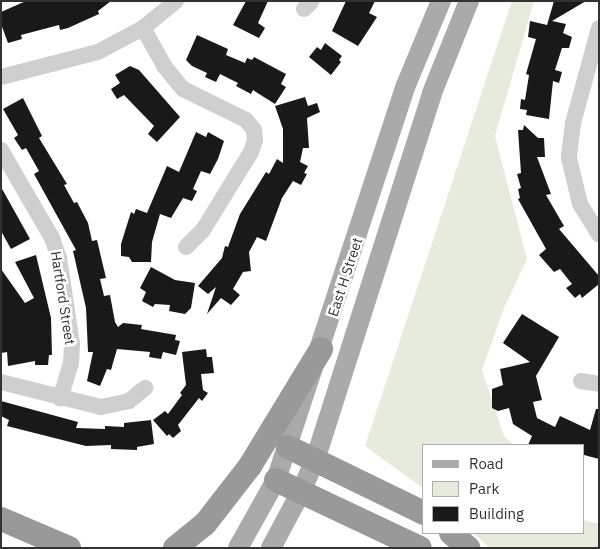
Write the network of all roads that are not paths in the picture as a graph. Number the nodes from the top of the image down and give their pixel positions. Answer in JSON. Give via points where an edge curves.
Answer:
{"nodes":[{"id":1,"x":176,"y":1,"type":"edge"},
{"id":2,"x":441,"y":1,"type":"edge"},
{"id":3,"x":469,"y":1,"type":"edge"},
{"id":4,"x":143,"y":28,"type":"junction"},
{"id":5,"x":599,"y":28,"type":"edge"},
{"id":6,"x":1,"y":77,"type":"edge"},
{"id":7,"x":1,"y":150,"type":"edge"},
{"id":8,"x":599,"y":234,"type":"edge"},
{"id":9,"x":186,"y":247,"type":"dead end"},
{"id":10,"x":321,"y":349,"type":"junction"},
{"id":11,"x":581,"y":381,"type":"dead end"},
{"id":12,"x":1,"y":382,"type":"edge"},
{"id":13,"x":599,"y":384,"type":"edge"},
{"id":14,"x":144,"y":388,"type":"dead end"},
{"id":15,"x":60,"y":398,"type":"junction"},
{"id":16,"x":288,"y":447,"type":"junction"},
{"id":17,"x":314,"y":460,"type":"junction"},
{"id":18,"x":276,"y":480,"type":"junction"},
{"id":19,"x":302,"y":490,"type":"junction"},
{"id":20,"x":422,"y":512,"type":"edge"},
{"id":21,"x":1,"y":519,"type":"edge"},
{"id":22,"x":452,"y":534,"type":"edge"},
{"id":23,"x":69,"y":548,"type":"edge"},
{"id":24,"x":175,"y":548,"type":"edge"},
{"id":25,"x":238,"y":548,"type":"edge"},
{"id":26,"x":271,"y":548,"type":"edge"},
{"id":27,"x":420,"y":548,"type":"edge"},
{"id":28,"x":468,"y":548,"type":"edge"}],
"edges":[{"from":1,"to":4,"type":"street"},
{"from":2,"to":10,"type":"main road","name":"East H Street","via":[[406,85]]},
{"from":3,"to":17,"type":"main road","name":"East H Street","via":[[432,93]]},
{"from":4,"to":6,"type":"street","via":[[83,58]]},
{"from":4,"to":9,"type":"street","via":[[165,67],[184,89],[246,120],[254,130],[252,152],[204,230]]},
{"from":5,"to":8,"type":"street","via":[[574,123],[569,158],[580,204]]},
{"from":7,"to":15,"type":"street","name":"Hartford Street","via":[[52,238],[60,258],[72,344],[71,363]]},
{"from":10,"to":16,"type":"main road","name":"East H Street"},
{"from":10,"to":24,"type":"highway","via":[[250,466],[205,524]]},
{"from":11,"to":13,"type":"street"},
{"from":12,"to":15,"type":"street"},
{"from":14,"to":15,"type":"street","via":[[129,401],[101,407]]},
{"from":16,"to":17,"type":"highway"},
{"from":16,"to":18,"type":"main road","name":"East H Street"},
{"from":17,"to":19,"type":"main road","name":"East H Street"},
{"from":17,"to":20,"type":"highway"},
{"from":18,"to":19,"type":"highway"},
{"from":18,"to":25,"type":"main road","name":"East H Street"},
{"from":19,"to":26,"type":"main road","name":"East H Street"},
{"from":19,"to":27,"type":"highway"},
{"from":21,"to":23,"type":"highway"},
{"from":22,"to":28,"type":"highway"}]}
